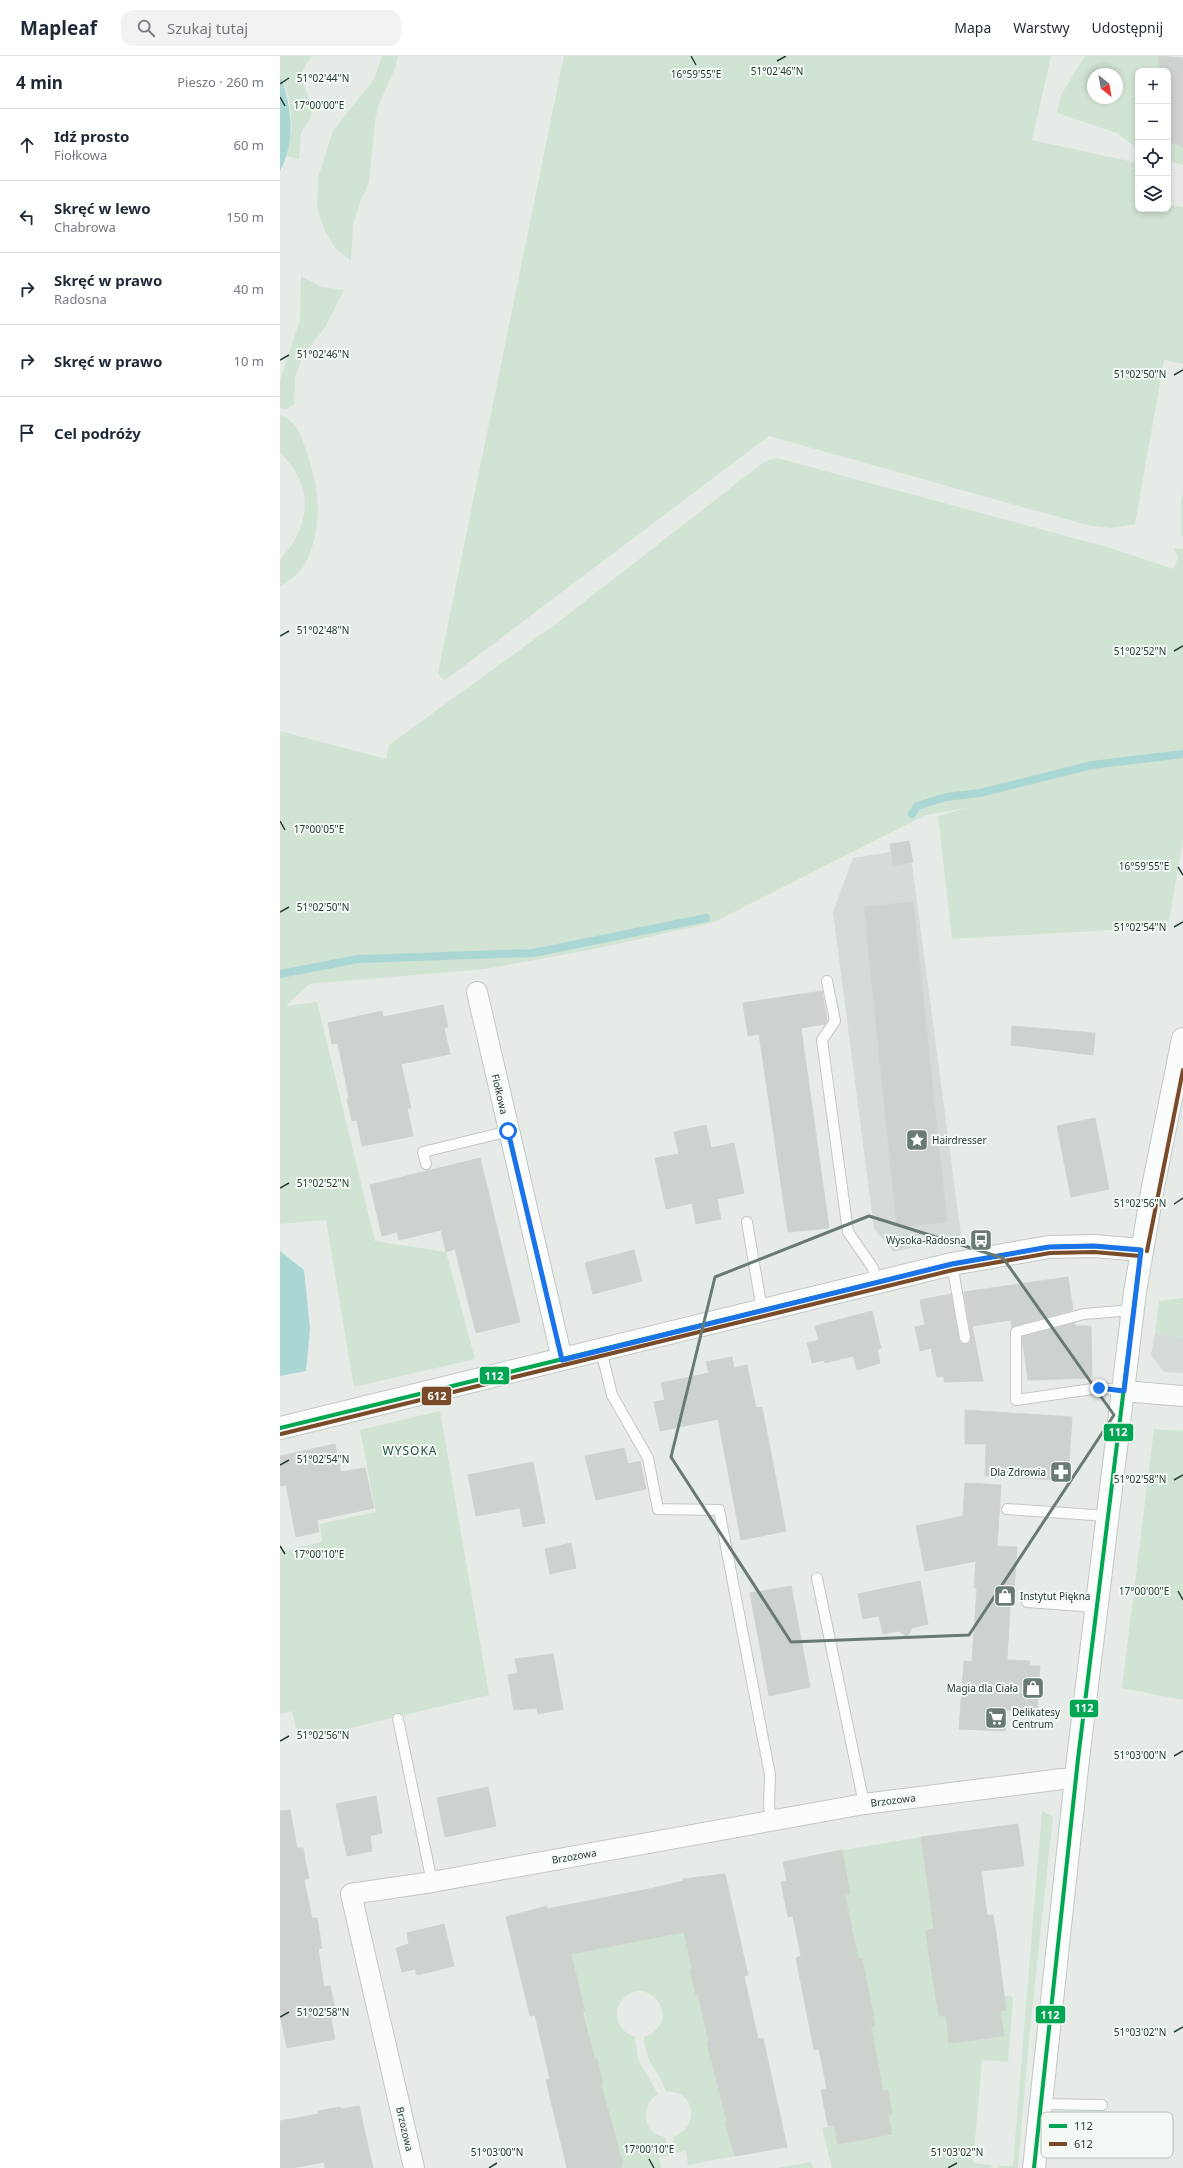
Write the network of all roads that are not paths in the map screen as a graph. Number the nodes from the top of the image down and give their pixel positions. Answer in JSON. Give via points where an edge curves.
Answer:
{"nodes":[{"id":1,"x":827,"y":981,"type":"dead end"},
{"id":2,"x":477,"y":992,"type":"dead end"},
{"id":3,"x":1183,"y":1039,"type":"edge"},
{"id":4,"x":508,"y":1131,"type":"junction"},
{"id":5,"x":426,"y":1164,"type":"dead end"},
{"id":6,"x":747,"y":1222,"type":"dead end"},
{"id":7,"x":1141,"y":1250,"type":"junction"},
{"id":8,"x":952,"y":1264,"type":"junction"},
{"id":9,"x":876,"y":1282,"type":"junction"},
{"id":10,"x":762,"y":1310,"type":"junction"},
{"id":11,"x":1133,"y":1310,"type":"junction"},
{"id":12,"x":965,"y":1338,"type":"dead end"},
{"id":13,"x":601,"y":1350,"type":"junction"},
{"id":14,"x":562,"y":1360,"type":"junction"},
{"id":15,"x":1124,"y":1391,"type":"junction"},
{"id":16,"x":1183,"y":1396,"type":"edge"},
{"id":17,"x":280,"y":1428,"type":"edge"},
{"id":18,"x":1007,"y":1509,"type":"dead end"},
{"id":19,"x":1107,"y":1516,"type":"junction"},
{"id":20,"x":817,"y":1578,"type":"dead end"},
{"id":21,"x":1027,"y":1602,"type":"dead end"},
{"id":22,"x":1096,"y":1607,"type":"junction"},
{"id":23,"x":398,"y":1719,"type":"dead end"},
{"id":24,"x":1076,"y":1779,"type":"junction"},
{"id":25,"x":864,"y":1804,"type":"junction"},
{"id":26,"x":772,"y":1820,"type":"junction"},
{"id":27,"x":432,"y":1882,"type":"junction"},
{"id":28,"x":1040,"y":2104,"type":"junction"},
{"id":29,"x":1102,"y":2105,"type":"dead end"},
{"id":30,"x":414,"y":2168,"type":"edge"},
{"id":31,"x":1034,"y":2168,"type":"edge"}],
"edges":[{"from":1,"to":9,"type":"lane","via":[[835,1022],[822,1040],[848,1232],[873,1268]]},
{"from":2,"to":4,"type":"street","name":"Fiołkowa"},
{"from":3,"to":7,"type":"street"},
{"from":4,"to":5,"type":"lane","via":[[423,1152]]},
{"from":4,"to":14,"type":"street","name":"Fiołkowa"},
{"from":6,"to":10,"type":"lane"},
{"from":7,"to":8,"type":"street","via":[[1094,1246],[1049,1247]]},
{"from":7,"to":11,"type":"street"},
{"from":8,"to":9,"type":"street"},
{"from":8,"to":12,"type":"lane"},
{"from":9,"to":10,"type":"street"},
{"from":10,"to":13,"type":"street"},
{"from":11,"to":15,"type":"street"},
{"from":11,"to":15,"type":"lane","via":[[1084,1314],[1016,1332],[1016,1400],[1099,1388]]},
{"from":13,"to":14,"type":"street"},
{"from":13,"to":26,"type":"lane","via":[[612,1395],[648,1458],[658,1509],[719,1510],[770,1775],[769,1807]]},
{"from":14,"to":17,"type":"street"},
{"from":15,"to":16,"type":"street"},
{"from":15,"to":19,"type":"street"},
{"from":18,"to":19,"type":"lane"},
{"from":19,"to":22,"type":"street"},
{"from":20,"to":25,"type":"lane"},
{"from":21,"to":22,"type":"lane"},
{"from":22,"to":24,"type":"street"},
{"from":23,"to":27,"type":"lane"},
{"from":24,"to":25,"type":"street","name":"Brzozowa"},
{"from":24,"to":28,"type":"street"},
{"from":25,"to":26,"type":"street","name":"Brzozowa"},
{"from":26,"to":27,"type":"street","name":"Brzozowa"},
{"from":27,"to":30,"type":"street","name":"Brzozowa","via":[[351,1894]]},
{"from":28,"to":29,"type":"lane"},
{"from":28,"to":31,"type":"street"}]}
